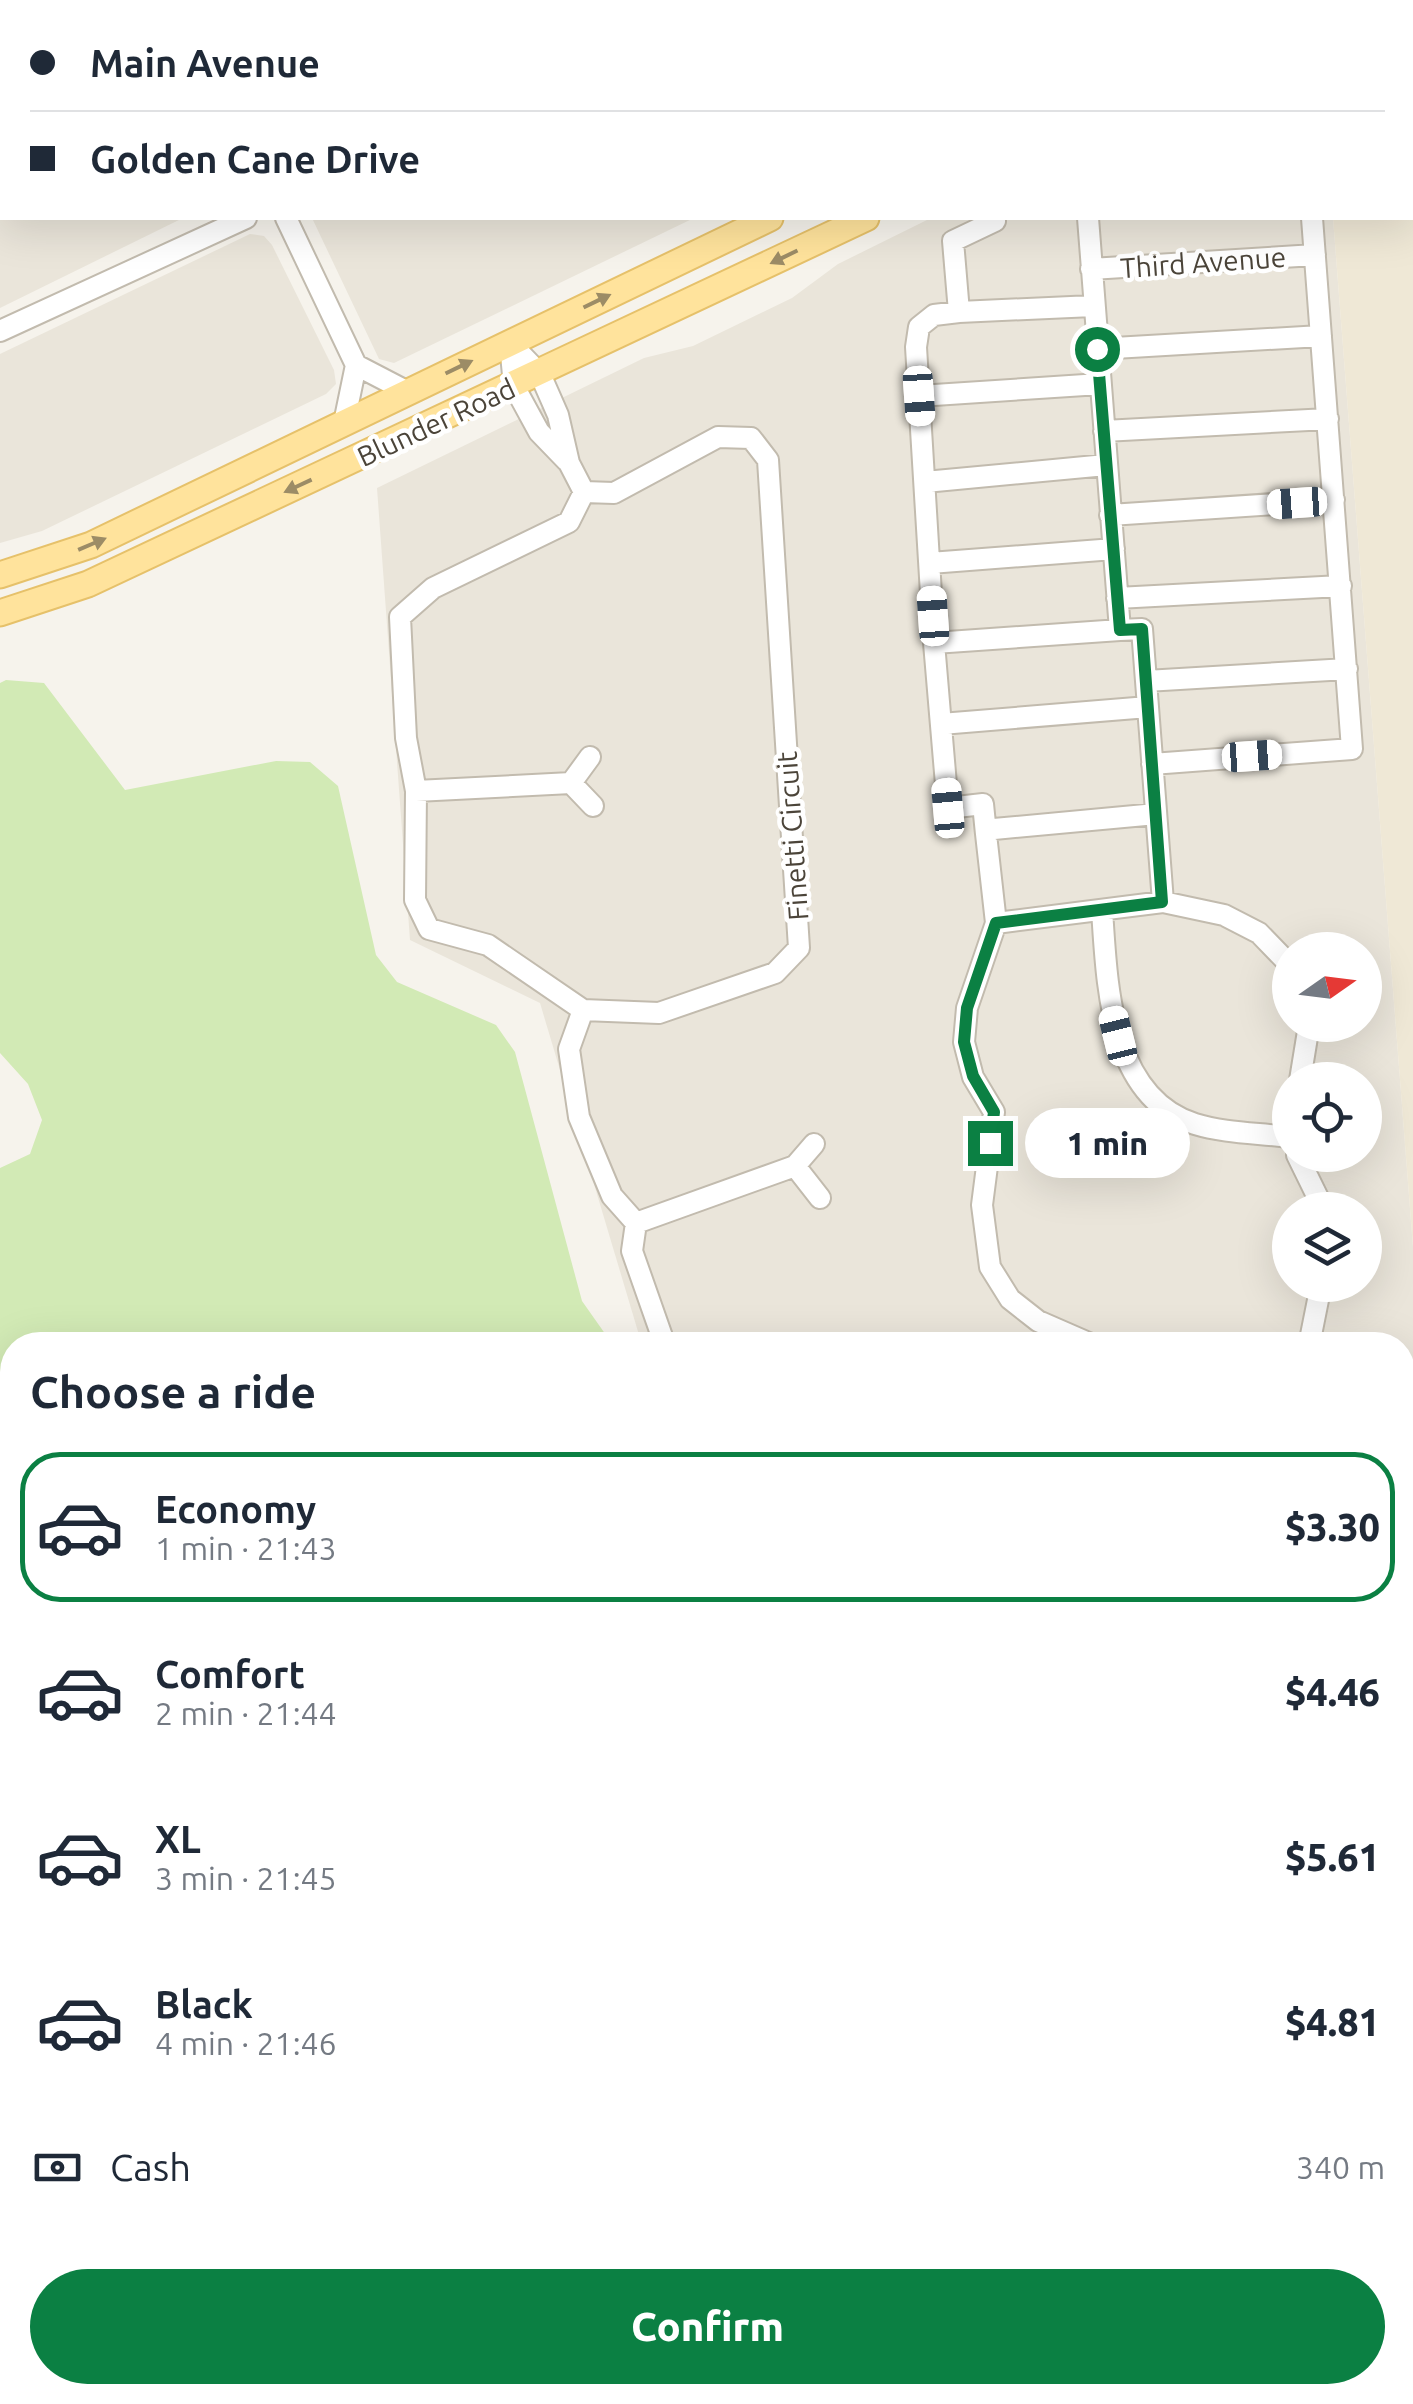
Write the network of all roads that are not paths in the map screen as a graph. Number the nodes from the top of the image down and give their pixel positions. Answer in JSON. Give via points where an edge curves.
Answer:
{"nodes":[{"id":1,"x":242,"y":220,"type":"edge"},
{"id":2,"x":287,"y":220,"type":"edge"},
{"id":3,"x":766,"y":220,"type":"edge"},
{"id":4,"x":862,"y":220,"type":"edge"},
{"id":5,"x":996,"y":220,"type":"edge"},
{"id":6,"x":1088,"y":220,"type":"edge"},
{"id":7,"x":1312,"y":220,"type":"edge"},
{"id":8,"x":1315,"y":254,"type":"junction"},
{"id":9,"x":1091,"y":269,"type":"junction"},
{"id":10,"x":1093,"y":306,"type":"junction"},
{"id":11,"x":959,"y":312,"type":"junction"},
{"id":12,"x":0,"y":331,"type":"edge"},
{"id":13,"x":1322,"y":336,"type":"junction"},
{"id":14,"x":510,"y":343,"type":"junction"},
{"id":15,"x":1097,"y":349,"type":"junction"},
{"id":16,"x":356,"y":365,"type":"junction"},
{"id":17,"x":540,"y":374,"type":"junction"},
{"id":18,"x":1100,"y":384,"type":"junction"},
{"id":19,"x":514,"y":386,"type":"junction"},
{"id":20,"x":408,"y":392,"type":"junction"},
{"id":21,"x":919,"y":396,"type":"junction"},
{"id":22,"x":1328,"y":419,"type":"junction"},
{"id":23,"x":344,"y":423,"type":"junction"},
{"id":24,"x":1104,"y":430,"type":"junction"},
{"id":25,"x":569,"y":463,"type":"junction"},
{"id":26,"x":1106,"y":465,"type":"junction"},
{"id":27,"x":924,"y":482,"type":"junction"},
{"id":28,"x":584,"y":492,"type":"junction"},
{"id":29,"x":1334,"y":500,"type":"junction"},
{"id":30,"x":1110,"y":516,"type":"junction"},
{"id":31,"x":1114,"y":549,"type":"junction"},
{"id":32,"x":930,"y":562,"type":"junction"},
{"id":33,"x":0,"y":575,"type":"edge"},
{"id":34,"x":1341,"y":586,"type":"junction"},
{"id":35,"x":1118,"y":598,"type":"junction"},
{"id":36,"x":0,"y":613,"type":"edge"},
{"id":37,"x":1120,"y":630,"type":"junction"},
{"id":38,"x":934,"y":643,"type":"junction"},
{"id":39,"x":1346,"y":670,"type":"junction"},
{"id":40,"x":1146,"y":682,"type":"junction"},
{"id":41,"x":1148,"y":707,"type":"junction"},
{"id":42,"x":941,"y":724,"type":"junction"},
{"id":43,"x":590,"y":757,"type":"dead end"},
{"id":44,"x":1152,"y":764,"type":"junction"},
{"id":45,"x":571,"y":783,"type":"junction"},
{"id":46,"x":416,"y":792,"type":"junction"},
{"id":47,"x":593,"y":806,"type":"dead end"},
{"id":48,"x":1156,"y":814,"type":"junction"},
{"id":49,"x":986,"y":834,"type":"junction"},
{"id":50,"x":1162,"y":902,"type":"junction"},
{"id":51,"x":1102,"y":910,"type":"junction"},
{"id":52,"x":996,"y":923,"type":"junction"},
{"id":53,"x":1272,"y":946,"type":"edge"},
{"id":54,"x":582,"y":1010,"type":"junction"},
{"id":55,"x":1272,"y":1137,"type":"edge"},
{"id":56,"x":814,"y":1144,"type":"dead end"},
{"id":57,"x":796,"y":1166,"type":"junction"},
{"id":58,"x":820,"y":1198,"type":"dead end"},
{"id":59,"x":636,"y":1222,"type":"junction"},
{"id":60,"x":1317,"y":1302,"type":"edge"},
{"id":61,"x":660,"y":1332,"type":"edge"},
{"id":62,"x":1062,"y":1332,"type":"edge"},
{"id":63,"x":1311,"y":1332,"type":"edge"}],
"edges":[{"from":1,"to":12,"type":"street"},
{"from":2,"to":16,"type":"street"},
{"from":14,"to":3,"type":"main road","name":"Blunder Road","one_way":true},
{"from":4,"to":17,"type":"main road","name":"Blunder Road","one_way":true},
{"from":5,"to":11,"type":"street","via":[[953,241]]},
{"from":6,"to":9,"type":"street"},
{"from":7,"to":8,"type":"street"},
{"from":8,"to":9,"type":"street","name":"Third Avenue"},
{"from":8,"to":13,"type":"street"},
{"from":9,"to":10,"type":"street"},
{"from":10,"to":11,"type":"street"},
{"from":10,"to":15,"type":"street"},
{"from":11,"to":21,"type":"street","via":[[934,315],[919,327]]},
{"from":13,"to":15,"type":"street"},
{"from":13,"to":22,"type":"street"},
{"from":14,"to":17,"type":"street"},
{"from":14,"to":19,"type":"street"},
{"from":20,"to":14,"type":"main road","name":"Blunder Road","one_way":true},
{"from":15,"to":18,"type":"street"},
{"from":16,"to":20,"type":"street"},
{"from":16,"to":23,"type":"street"},
{"from":17,"to":19,"type":"main road","name":"Blunder Road"},
{"from":17,"to":25,"type":"street"},
{"from":18,"to":21,"type":"street"},
{"from":18,"to":24,"type":"street"},
{"from":19,"to":25,"type":"street","via":[[539,432]]},
{"from":19,"to":36,"type":"main road","name":"Blunder Road","one_way":true,"via":[[88,584]]},
{"from":20,"to":23,"type":"main road","name":"Blunder Road"},
{"from":21,"to":27,"type":"street"},
{"from":22,"to":24,"type":"street"},
{"from":22,"to":29,"type":"street"},
{"from":33,"to":23,"type":"main road","name":"Blunder Road","one_way":true,"via":[[91,545]]},
{"from":24,"to":26,"type":"street"},
{"from":25,"to":28,"type":"street"},
{"from":26,"to":27,"type":"street"},
{"from":26,"to":30,"type":"street"},
{"from":27,"to":32,"type":"street"},
{"from":28,"to":46,"type":"street","via":[[570,522],[433,588],[400,617],[406,738]]},
{"from":28,"to":54,"type":"street","name":"Finetti Circuit","via":[[614,492],[718,437],[751,438],[768,460],[798,948],[775,974],[660,1013]]},
{"from":29,"to":30,"type":"street"},
{"from":29,"to":34,"type":"street"},
{"from":30,"to":31,"type":"street"},
{"from":31,"to":32,"type":"street"},
{"from":31,"to":35,"type":"street"},
{"from":32,"to":38,"type":"street"},
{"from":34,"to":35,"type":"street"},
{"from":34,"to":39,"type":"street"},
{"from":35,"to":37,"type":"street"},
{"from":37,"to":38,"type":"street"},
{"from":37,"to":40,"type":"street","via":[[1142,629]]},
{"from":38,"to":42,"type":"street"},
{"from":39,"to":40,"type":"street"},
{"from":39,"to":44,"type":"street","via":[[1352,749]]},
{"from":40,"to":41,"type":"street"},
{"from":41,"to":42,"type":"street"},
{"from":41,"to":44,"type":"street"},
{"from":42,"to":49,"type":"street","via":[[948,808],[983,804]]},
{"from":43,"to":45,"type":"street"},
{"from":44,"to":48,"type":"street"},
{"from":45,"to":46,"type":"street"},
{"from":45,"to":47,"type":"street"},
{"from":46,"to":54,"type":"street","via":[[415,900],[428,929],[488,945]]},
{"from":48,"to":49,"type":"street"},
{"from":48,"to":50,"type":"street"},
{"from":49,"to":52,"type":"street"},
{"from":50,"to":51,"type":"street"},
{"from":50,"to":53,"type":"street","via":[[1224,915]]},
{"from":51,"to":52,"type":"street"},
{"from":51,"to":55,"type":"street","via":[[1108,997],[1138,1078],[1164,1107],[1195,1124]]},
{"from":52,"to":62,"type":"street","via":[[967,1008],[964,1042],[973,1076],[994,1112],[982,1205],[990,1267],[1010,1298]]},
{"from":54,"to":59,"type":"street","via":[[569,1048],[580,1117],[612,1196]]},
{"from":56,"to":57,"type":"street"},
{"from":57,"to":58,"type":"street"},
{"from":57,"to":59,"type":"street"},
{"from":59,"to":61,"type":"street","via":[[632,1250]]},
{"from":60,"to":63,"type":"street"}]}
